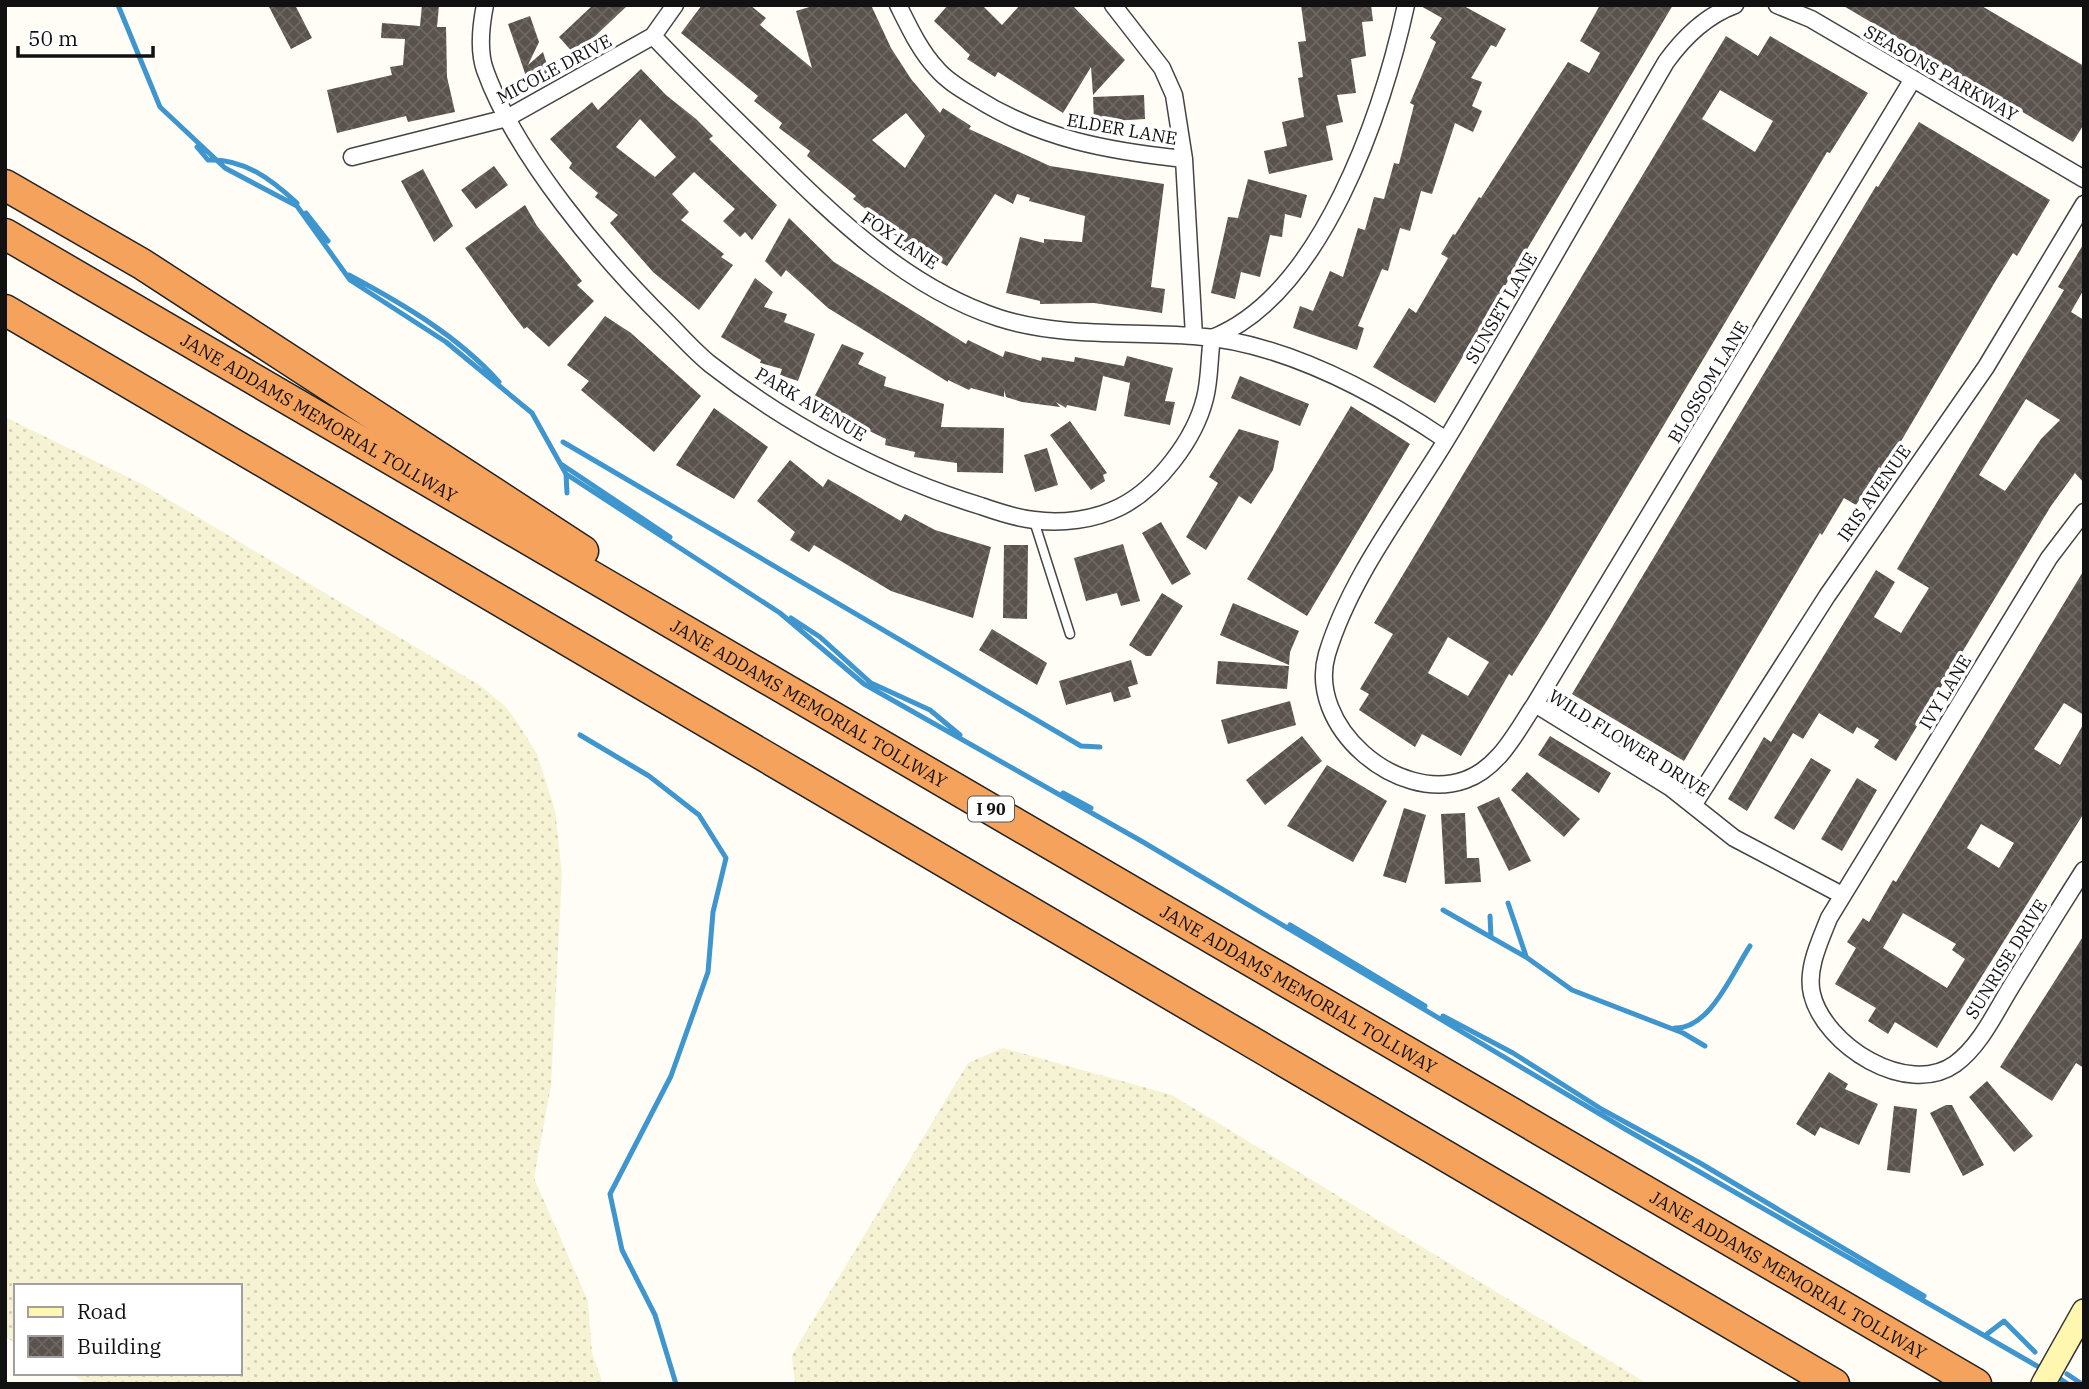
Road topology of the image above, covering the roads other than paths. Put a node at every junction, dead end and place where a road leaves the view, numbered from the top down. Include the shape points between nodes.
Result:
1 (485, 5) edge
2 (675, 5) edge
3 (898, 5) edge
4 (1113, 5) edge
5 (1406, 5) edge
6 (1735, 5) edge
7 (1777, 5) edge
8 (653, 36) junction
9 (1913, 79) junction
10 (507, 118) junction
11 (352, 157) dead end
12 (1184, 159) junction
13 (2084, 178) edge
14 (5, 185) edge
15 (2084, 204) edge
16 (5, 234) edge
17 (5, 310) edge
18 (1194, 336) junction
19 (1212, 338) junction
20 (1446, 440) junction
21 (2084, 512) edge
22 (1034, 521) junction
23 (1070, 634) dead end
24 (1327, 654) joint
25 (1535, 704) junction
26 (816, 708) junction
27 (1694, 804) junction
28 (2084, 870) edge
29 (1842, 895) junction
30 (2084, 1311) edge
31 (2048, 1376) edge
32 (1834, 1384) edge
33 (1976, 1384) edge

1 - 10 street, PARK AVENUE via 484,68
2 - 8 street, MICOLE DRIVE
3 - 12 street, ELDER LANE via 937,70 1010,119 1095,147
4 - 12 street via 1162,68 1174,95
5 - 19 street via 1373,128 1323,226 1279,289 1252,318
6 - 20 street, SUNSET LANE via 1684,38 1666,62
7 - 9 street, SEASONS PARKWAY via 1811,19
8 - 10 street, MICOLE DRIVE
8 - 18 street, FOX LANE via 840,222 944,293 999,318 1044,328
9 - 13 street, SEASONS PARKWAY
9 - 25 street, BLOSSOM LANE
10 - 11 street, MICOLE DRIVE
10 - 22 street, PARK AVENUE via 591,240 709,363 827,440 887,470 951,497
12 - 18 street
14 - 26 highway via 142,264
15 - 27 street, IRIS AVENUE via 1986,368 1827,596
16 - 26 highway, JANE ADDAMS MEMORIAL TOLLWAY / I 90
17 - 32 highway
18 - 19 street
19 - 20 street via 1258,349 1358,386
19 - 22 street, PARK AVENUE via 1206,396 1197,422 1146,489 1102,514
20 - 24 street, SUNSET LANE via 1347,604
21 - 29 street, IVY LANE via 2049,558
22 - 23 lane
24 - 25 street, WILD FLOWER DRIVE via 1324,684 1337,726 1356,748 1380,765 1422,782 1452,783 1484,771
25 - 27 street, WILD FLOWER DRIVE
26 - 33 highway, JANE ADDAMS MEMORIAL TOLLWAY / I 90
27 - 29 street, WILD FLOWER DRIVE via 1734,838
28 - 29 street, SUNRISE DRIVE via 1982,1034 1955,1063 1926,1076 1898,1073 1854,1049 1826,1025 1817,1009 1811,974 1821,938
30 - 31 street

